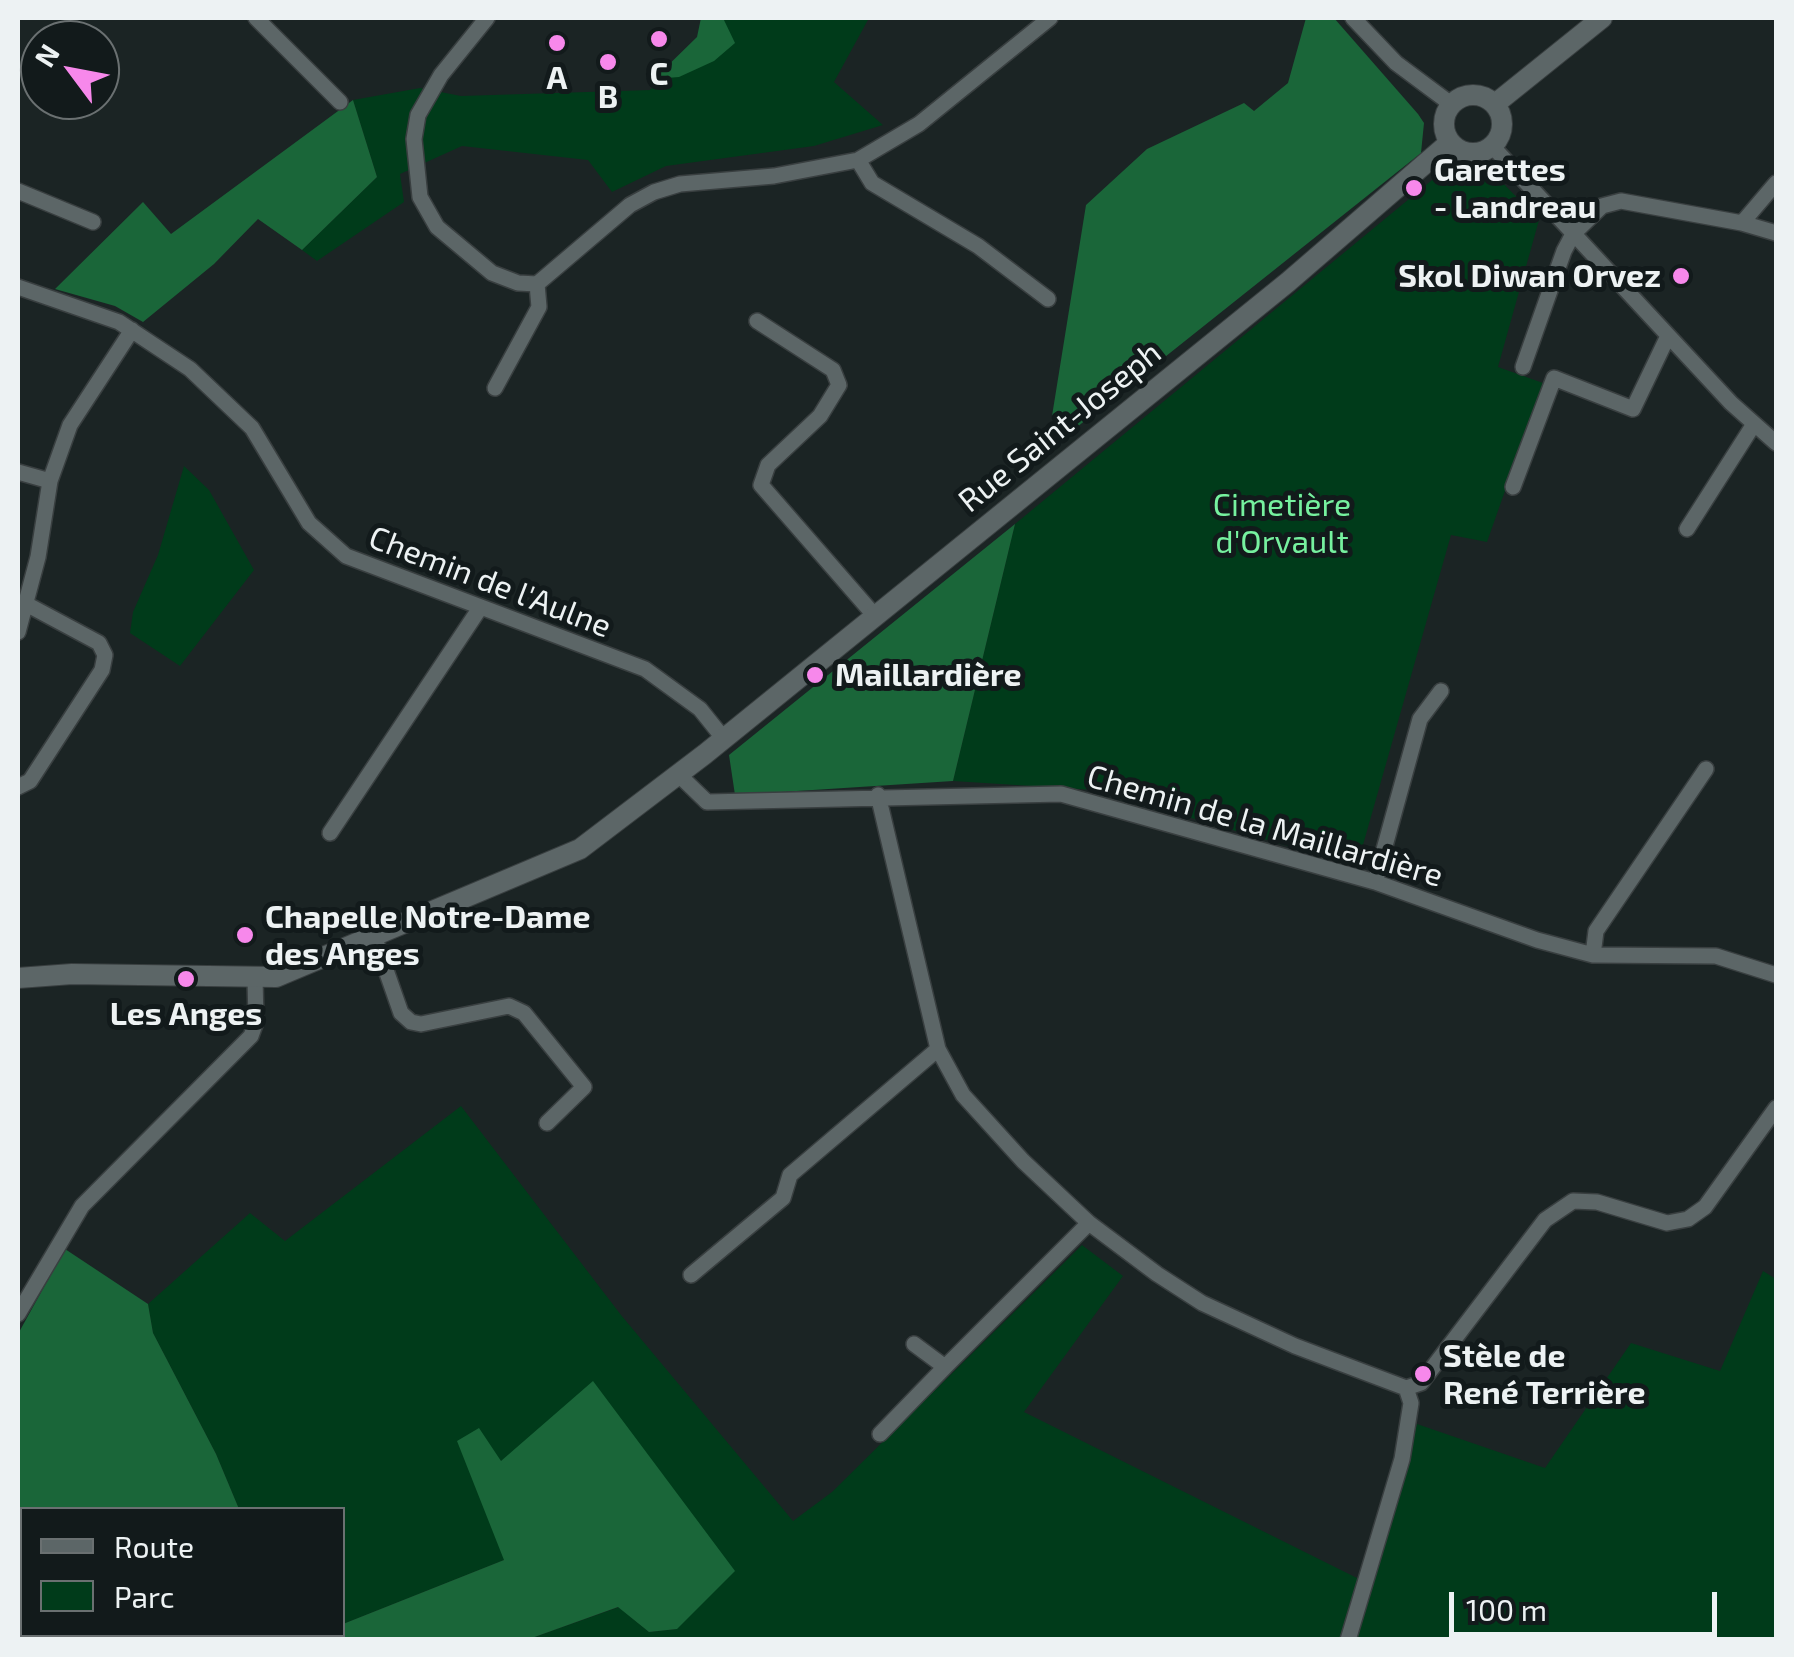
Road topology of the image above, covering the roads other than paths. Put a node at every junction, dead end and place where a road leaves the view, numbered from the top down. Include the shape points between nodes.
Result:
1 (256, 18) edge
2 (486, 18) edge
3 (1050, 18) edge
4 (1352, 18) edge
5 (1602, 18) edge
6 (340, 102) dead end
7 (1451, 104) junction
8 (1495, 104) junction
9 (1449, 143) junction
10 (1493, 147) junction
11 (858, 160) junction
12 (1776, 183) edge
13 (18, 191) edge
14 (94, 222) dead end
15 (1742, 222) junction
16 (1574, 234) junction
17 (1776, 234) edge
18 (538, 284) junction
19 (18, 288) edge
20 (1048, 299) dead end
21 (757, 321) dead end
22 (132, 330) junction
23 (1668, 336) junction
24 (1523, 367) dead end
25 (495, 388) dead end
26 (1754, 424) junction
27 (1776, 444) edge
28 (18, 472) edge
29 (50, 480) junction
30 (1513, 488) dead end
31 (1687, 529) dead end
32 (28, 604) junction
33 (480, 608) junction
34 (876, 616) junction
35 (18, 632) edge
36 (1441, 691) dead end
37 (724, 739) junction
38 (1706, 769) dead end
39 (679, 775) junction
40 (18, 787) edge
41 (878, 795) junction
42 (330, 833) dead end
43 (1375, 882) junction
44 (373, 934) junction
45 (1594, 955) junction
46 (1776, 975) edge
47 (18, 978) edge
48 (255, 978) junction
49 (938, 1049) junction
50 (1776, 1108) edge
51 (547, 1122) dead end
52 (1089, 1223) junction
53 (692, 1275) dead end
54 (18, 1314) edge
55 (914, 1344) dead end
56 (946, 1367) junction
57 (1406, 1388) junction
58 (880, 1434) dead end
59 (1348, 1640) edge

1 - 6 street
2 - 18 street via 418,115 420,197 437,227 492,273
3 - 11 street via 932,114
4 - 7 street via 1396,63
5 - 8 main road
7 - 8 main road via 1474,94
7 - 9 main road via 1443,122
8 - 10 main road via 1503,126
9 - 10 main road via 1470,154
9 - 34 main road, Rue Saint-Joseph
10 - 16 street
11 - 18 street via 654,192
11 - 20 street via 872,183 978,246
12 - 15 street
13 - 14 street
15 - 16 street via 1621,201 1602,206
15 - 17 street
16 - 23 street
16 - 24 street
18 - 25 street via 539,308
19 - 22 street, Chemin de l'Aulne
21 - 34 street via 832,370 839,385 820,416 768,465 760,486
22 - 29 street via 70,425
22 - 33 street, Chemin de l'Aulne via 190,370 252,428 326,542 373,568
23 - 26 street
23 - 30 street via 1633,409 1554,378
26 - 27 street
26 - 31 street
28 - 29 street
29 - 32 street
32 - 35 street
32 - 40 street via 100,643 105,655 102,670 30,781
33 - 37 street, Chemin de l'Aulne via 644,670 700,710
33 - 42 street
34 - 37 main road, Rue Saint-Joseph
36 - 43 street via 1420,719
37 - 39 main road, Rue Saint-Joseph
38 - 45 street via 1596,931
39 - 41 street, Chemin de la Maillardière via 707,802
39 - 44 main road, Rue Saint-Joseph via 580,849
41 - 43 street, Chemin de la Maillardière via 1061,794
41 - 49 street
43 - 45 street, Chemin de la Maillardière
44 - 48 main road, Rue Saint-Joseph via 297,970
44 - 51 street via 401,1013 411,1022 509,1006 524,1013 584,1087
45 - 46 street, Chemin de la Maillardière via 1716,956
47 - 48 main road, Rue Saint-Joseph
48 - 54 street via 251,1036 82,1206
49 - 52 street via 963,1095
49 - 53 street via 790,1175 783,1198
50 - 57 street via 1705,1207 1688,1219 1668,1223 1574,1201 1545,1220 1422,1382
52 - 56 street
52 - 57 street via 1202,1303
55 - 56 street
56 - 58 street
57 - 59 street via 1411,1403 1402,1458

